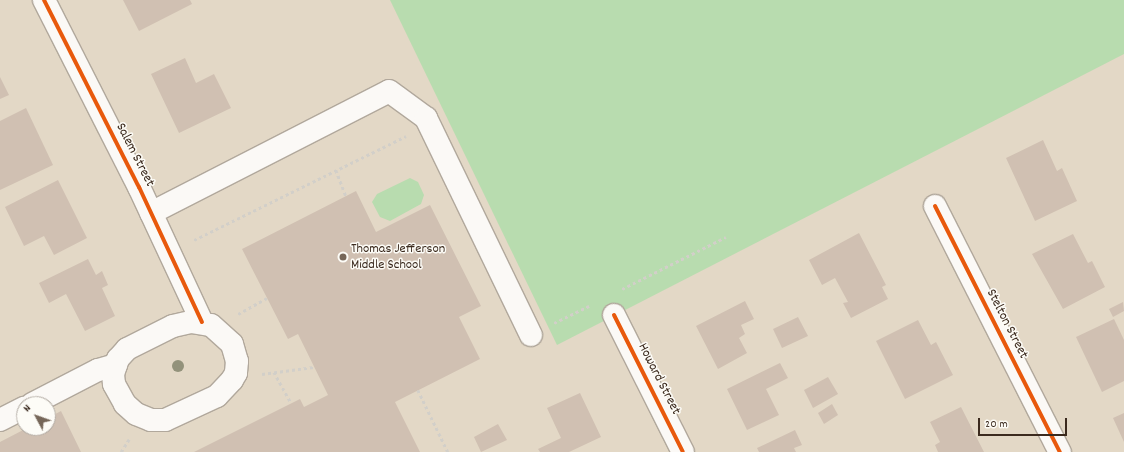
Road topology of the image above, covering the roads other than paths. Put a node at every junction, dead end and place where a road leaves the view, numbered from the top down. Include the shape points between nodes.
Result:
1 (44, 0) edge
2 (934, 206) dead end
3 (151, 213) junction
4 (614, 315) dead end
5 (202, 322) junction
6 (531, 335) road end
7 (116, 365) junction
8 (48, 396) edge
9 (16, 412) edge
10 (0, 420) edge
11 (683, 452) edge
12 (1060, 452) edge

1 - 3 street, Salem Street
2 - 12 street, Stelton Street
3 - 5 street, Salem Street
3 - 6 street via 389,91 426,118 430,124
4 - 11 street, Howard Street
5 - 7 street via 185,322 162,331 127,349
5 - 7 street via 216,328 228,339 237,361 236,373 230,384 223,392 204,402 165,420 151,420 140,416 124,404 115,388 113,374
7 - 8 street via 98,370
9 - 10 street

